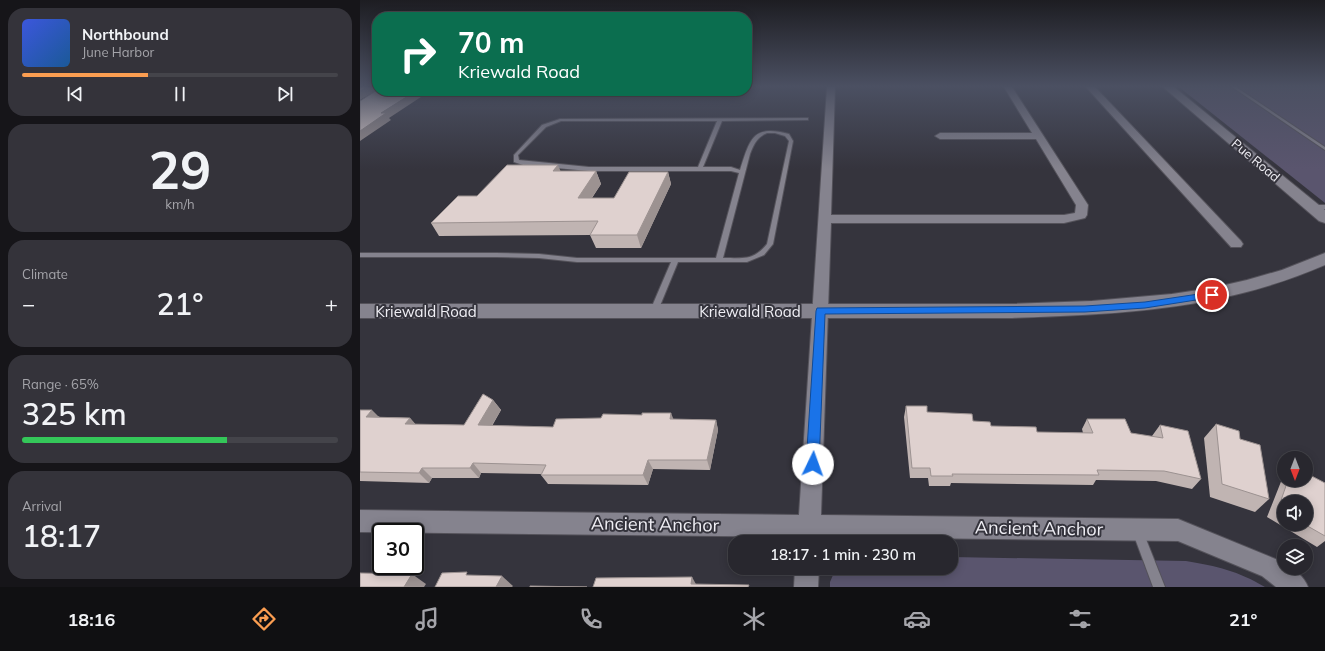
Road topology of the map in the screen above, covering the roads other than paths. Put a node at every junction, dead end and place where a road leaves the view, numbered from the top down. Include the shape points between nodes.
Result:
1 (830, 114) edge
2 (1025, 114) edge
3 (1115, 114) edge
4 (1202, 114) edge
5 (1274, 114) edge
6 (806, 118) dead end
7 (720, 119) junction
8 (940, 136) dead end
9 (1038, 136) junction
10 (1325, 149) edge
11 (700, 169) junction
12 (742, 172) junction
13 (1319, 207) edge
14 (1325, 218) edge
15 (825, 219) junction
16 (1236, 244) dead end
17 (360, 255) edge
18 (1325, 258) edge
19 (674, 260) junction
20 (719, 260) junction
21 (1304, 268) junction
22 (1325, 268) edge
23 (360, 311) edge
24 (654, 311) junction
25 (821, 311) junction
26 (360, 521) edge
27 (1136, 529) junction
28 (809, 534) edge
29 (807, 575) edge
30 (806, 587) edge
31 (1159, 587) edge
32 (1296, 587) edge

1 - 15 street
2 - 9 street
3 - 16 street
4 - 13 street, Pue Road
5 - 10 lane
6 - 7 lane
7 - 11 lane
7 - 11 lane via 560,120 544,126 516,155 516,161 523,163 566,168
8 - 9 street
9 - 15 street via 1082,205 1081,215 1064,219
11 - 12 lane via 731,169
12 - 20 lane
12 - 20 lane via 752,140 769,132 787,135 790,140 770,244 762,254 746,260
13 - 14 street, Pue Road
15 - 25 street
17 - 19 lane via 518,255 577,260
18 - 21 street, Kriewald Road
19 - 20 lane
19 - 24 lane
21 - 22 street
21 - 25 street, Kriewald Road via 1268,281 1212,295 1145,305 1012,310
23 - 24 street, Kriewald Road
24 - 25 street, Kriewald Road
25 - 28 street
26 - 28 street, Ancient Anchor
27 - 28 street, Ancient Anchor
27 - 31 lane
27 - 32 street, Ancient Anchor via 1178,530 1270,568
29 - 30 street

